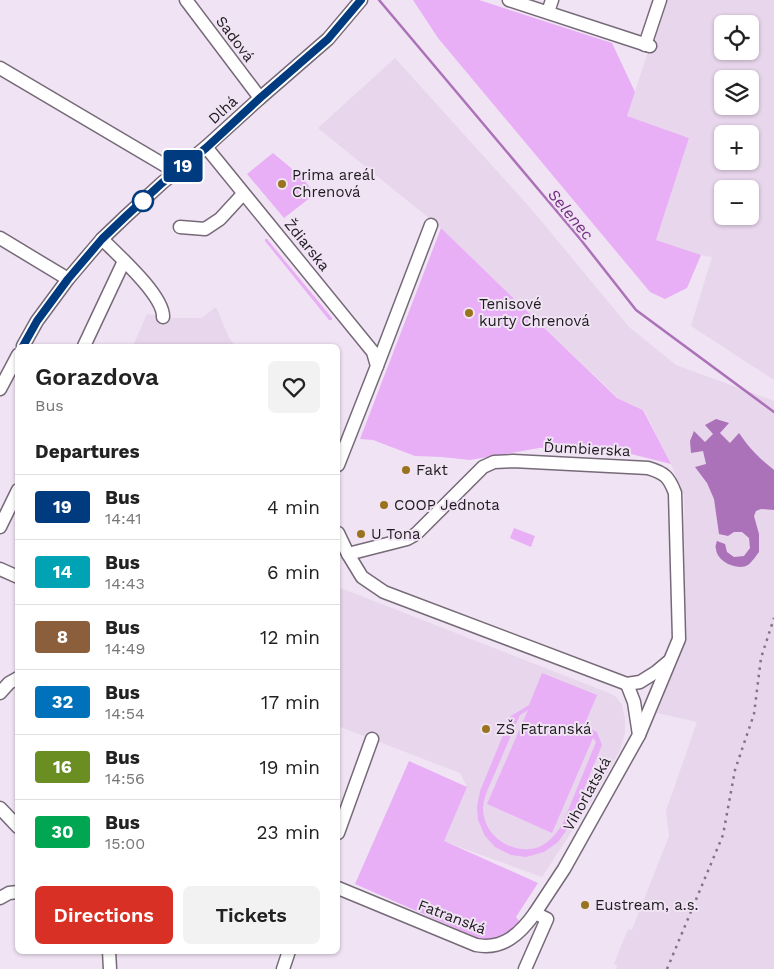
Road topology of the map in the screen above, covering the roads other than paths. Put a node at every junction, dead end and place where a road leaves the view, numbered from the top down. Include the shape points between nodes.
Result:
1 (186, 0) edge
2 (361, 0) edge
3 (509, 0) edge
4 (660, 0) edge
5 (550, 6) edge
6 (0, 68) edge
7 (260, 98) junction
8 (206, 148) junction
9 (176, 172) junction
10 (244, 194) junction
11 (431, 225) dead end
12 (180, 226) dead end
13 (0, 238) edge
14 (102, 239) junction
15 (124, 261) junction
16 (68, 279) junction
17 (163, 317) dead end
18 (24, 344) edge
19 (85, 344) edge
20 (15, 361) edge
21 (377, 366) junction
22 (0, 389) edge
23 (340, 460) edge
24 (15, 496) edge
25 (0, 527) edge
26 (340, 536) edge
27 (348, 554) junction
28 (0, 569) edge
29 (15, 576) edge
30 (670, 660) junction
31 (15, 680) edge
32 (627, 684) junction
33 (0, 693) edge
34 (639, 736) junction
35 (370, 743) dead end
36 (0, 808) edge
37 (15, 824) edge
38 (340, 827) edge
39 (340, 889) edge
40 (15, 892) edge
41 (0, 898) edge
42 (535, 913) junction
43 (109, 954) edge
44 (288, 954) edge
45 (110, 969) edge
46 (283, 969) edge
47 (525, 969) edge

1 - 7 street, Sadová
2 - 7 street, Dlhá via 328,39
3 - 5 street
4 - 5 street via 648,45
6 - 9 street
7 - 8 street, Dlhá
8 - 9 street, Dlhá
8 - 10 street, Ždiarska
9 - 14 street, Dlhá
10 - 12 street via 220,219 205,229
10 - 21 street, Ždiarska via 373,352
11 - 21 street
13 - 16 street
14 - 15 street
14 - 16 street, Dlhá
15 - 17 street via 150,289
15 - 19 street
16 - 18 street, Dlhá
20 - 22 street
21 - 23 street
24 - 25 street
26 - 27 street
27 - 30 street, Ďumbierska via 416,534 482,468 494,462 659,471 670,480 675,493 679,639
27 - 32 street via 362,577 384,592
28 - 29 street
30 - 32 street via 640,682
30 - 34 street, Ďumbierska
31 - 33 street
32 - 34 street via 634,702
34 - 42 street, Vihorlatská via 564,869
35 - 38 street
36 - 37 street
39 - 42 street, Fatranská via 476,946 500,944 525,926
40 - 41 street
42 - 47 street via 547,920
43 - 45 street
44 - 46 street

